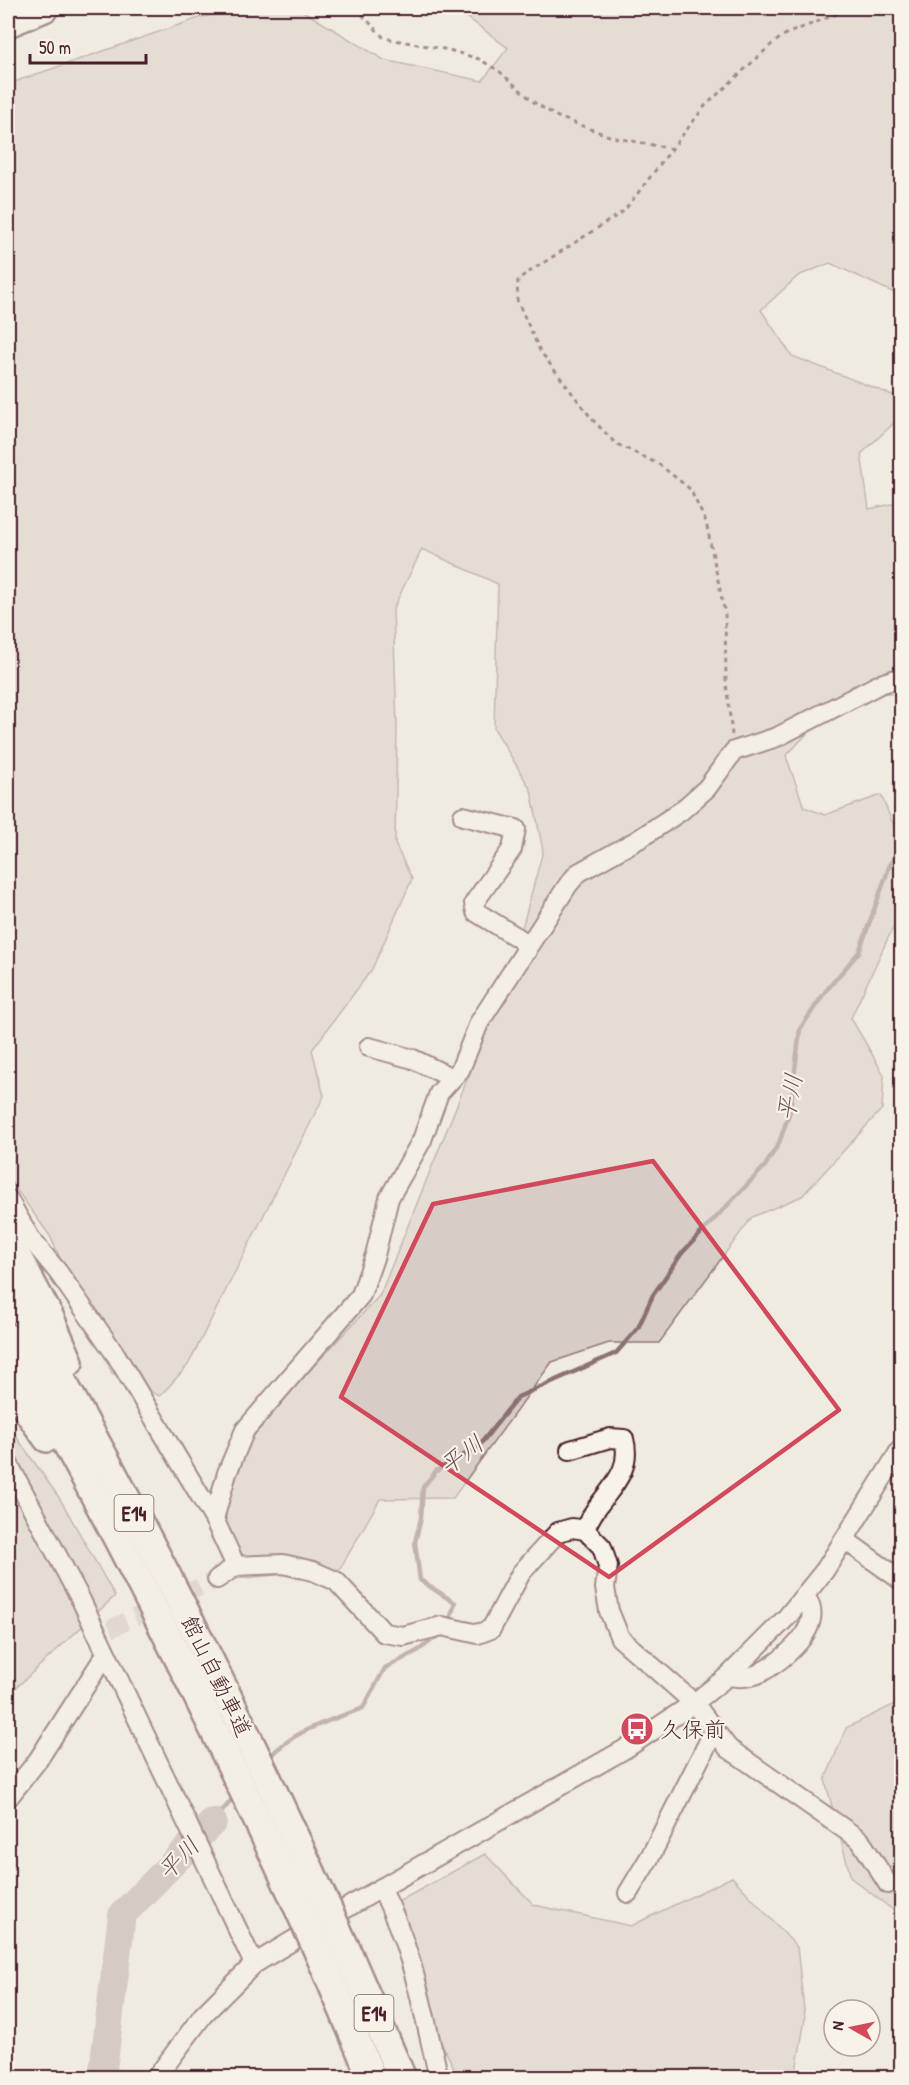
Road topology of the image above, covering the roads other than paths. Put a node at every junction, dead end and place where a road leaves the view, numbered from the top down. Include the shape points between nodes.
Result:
1 (44, 8) edge
2 (8, 23) edge
3 (902, 676) edge
4 (463, 816) dead end
5 (527, 951) junction
6 (369, 1047) dead end
7 (452, 1078) junction
8 (8, 1199) edge
9 (8, 1240) edge
10 (8, 1286) edge
11 (8, 1338) edge
12 (8, 1383) edge
13 (902, 1447) edge
14 (570, 1450) dead end
15 (8, 1463) edge
16 (135, 1513) junction
17 (214, 1519) junction
18 (111, 1527) junction
19 (585, 1530) junction
20 (845, 1540) junction
21 (236, 1566) junction
22 (217, 1579) tunnel mouth
23 (902, 1581) edge
24 (805, 1596) junction
25 (106, 1654) junction
26 (728, 1676) junction
27 (694, 1703) junction
28 (714, 1731) junction
29 (8, 1798) edge
30 (300, 1878) junction
31 (888, 1884) dead end
32 (381, 1888) junction
33 (628, 1893) dead end
34 (334, 1954) junction
35 (254, 1964) junction
36 (156, 2078) edge
37 (372, 2078) edge
38 (402, 2078) edge
39 (439, 2078) edge

1 - 2 highway
3 - 5 street via 777,737 734,751 707,788 681,811 578,873
4 - 5 street via 516,829 512,849 474,903 476,912 520,939
5 - 7 street via 479,1023 460,1070
6 - 7 street via 413,1059
7 - 17 street via 439,1093 422,1140 389,1198 361,1295 245,1430
8 - 17 street via 30,1238 116,1355
9 - 16 highway via 49,1316
10 - 16 highway, 館山自動車道 / E14
11 - 18 highway, 館山自動車道 / E14
12 - 18 highway
13 - 20 street
14 - 19 street via 610,1438 624,1439 628,1454 623,1472 590,1516
15 - 25 street via 104,1633
16 - 30 highway, 館山自動車道 / E14 via 279,1802
17 - 21 street
18 - 30 highway, 館山自動車道 / E14 via 257,1818
19 - 21 street via 558,1532 521,1573 491,1629 478,1634 447,1627 403,1636 384,1633 336,1581 283,1564
19 - 27 street via 602,1547 608,1566 605,1588 609,1611 620,1638
20 - 23 street
20 - 24 street
21 - 22 street
24 - 26 street
24 - 26 street via 812,1609 811,1618 794,1646 759,1673
25 - 29 street via 38,1760
25 - 35 street
26 - 27 street
27 - 28 street
27 - 32 street via 594,1767
28 - 31 street via 728,1748 860,1840
28 - 33 street
30 - 34 highway, 館山自動車道 / E14, bridge
32 - 35 street
32 - 39 street via 412,1963
34 - 37 highway, 館山自動車道 / E14
34 - 38 highway, 館山自動車道 / E14
35 - 36 street via 203,2015

